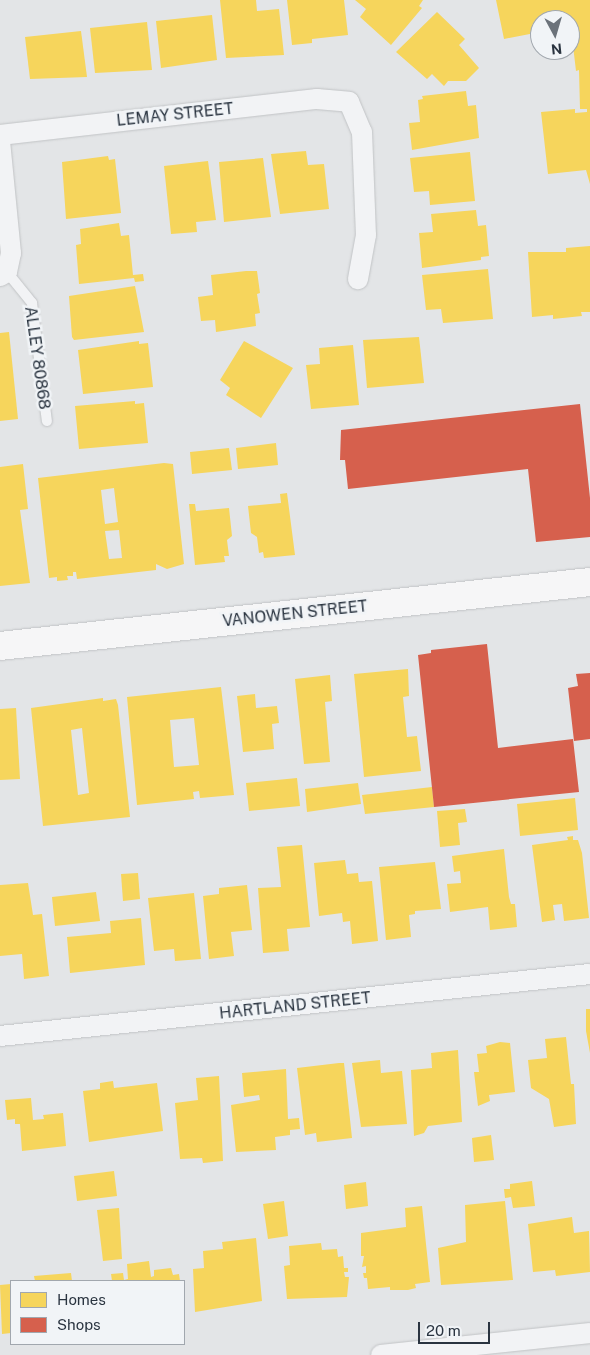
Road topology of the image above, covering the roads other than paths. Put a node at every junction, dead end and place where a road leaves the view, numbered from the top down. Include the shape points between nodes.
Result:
1 (0, 135) edge
2 (0, 141) edge
3 (4, 274) edge
4 (358, 279) dead end
5 (47, 421) dead end
6 (590, 582) edge
7 (0, 646) edge
8 (590, 974) edge
9 (0, 1036) edge
10 (590, 1333) edge
11 (381, 1355) edge

1 - 4 street, LEMAY STREET via 317,99 349,102 362,132 366,235
2 - 3 street via 11,253
3 - 5 lane, ALLEY 80868 via 32,303
6 - 7 main road, VANOWEN STREET
8 - 9 street, HARTLAND STREET
10 - 11 street

